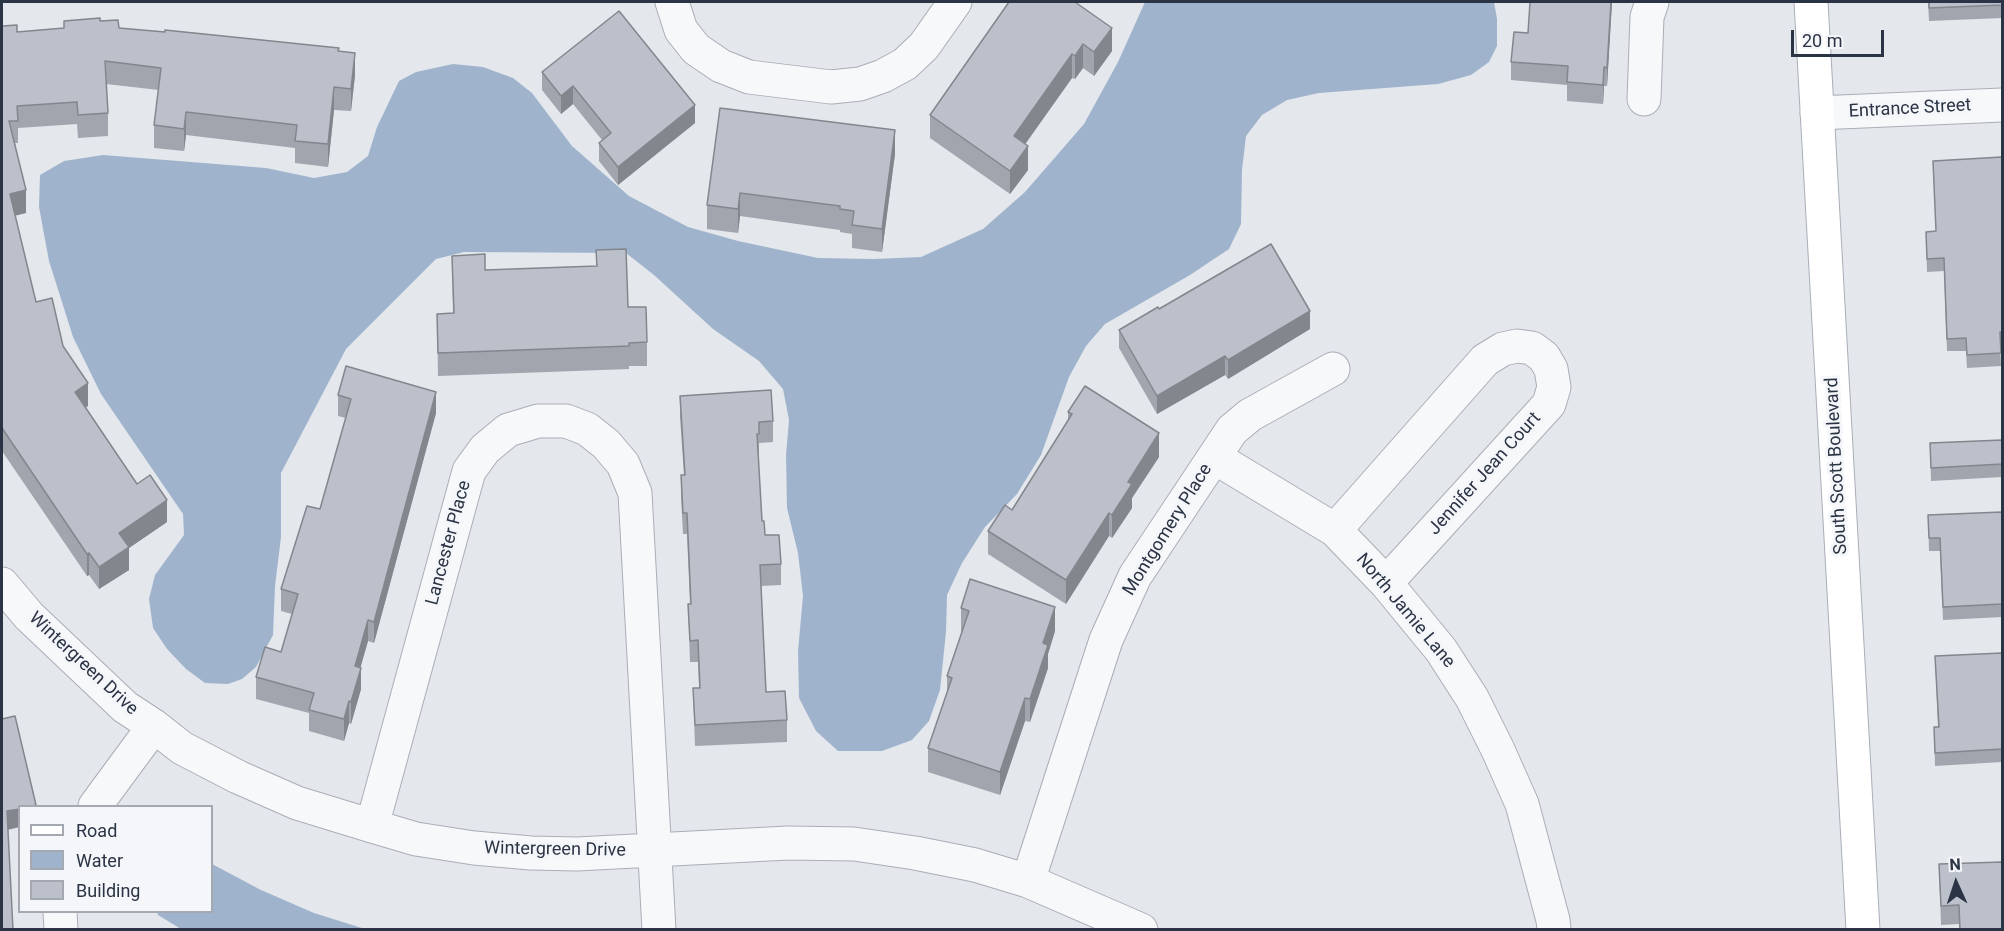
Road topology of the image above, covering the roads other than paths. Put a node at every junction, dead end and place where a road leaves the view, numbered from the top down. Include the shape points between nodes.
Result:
1 (672, 2) edge
2 (955, 2) edge
3 (1652, 2) edge
4 (1811, 2) edge
5 (1644, 99) dead end
6 (2002, 105) edge
7 (1817, 113) junction
8 (1333, 369) dead end
9 (1214, 457) junction
10 (1335, 530) junction
11 (1386, 583) junction
12 (2, 584) edge
13 (154, 726) junction
14 (96, 805) edge
15 (372, 826) junction
16 (653, 851) junction
17 (1028, 881) junction
18 (60, 913) edge
19 (61, 930) edge
20 (659, 930) edge
21 (1141, 930) edge
22 (1554, 930) edge
23 (1863, 930) edge

1 - 2 street via 681,30 696,49 721,66 749,77 831,87 860,84 905,64 924,46
3 - 5 street via 1647,17
4 - 7 main road, South Scott Boulevard
6 - 7 street, Entrance Street
7 - 23 main road, South Scott Boulevard
8 - 9 street, Montgomery Place via 1250,415 1232,430
9 - 10 street, North Jamie Lane
9 - 17 street, Montgomery Place via 1135,576 1119,610
10 - 11 street, North Jamie Lane
10 - 11 street, Jennifer Jean Court via 1485,360 1517,346 1532,348 1544,357 1554,387 1549,404
11 - 22 street, North Jamie Lane via 1441,650 1472,698 1498,750 1522,804
12 - 13 street, Wintergreen Drive via 76,662 125,707
13 - 14 street
13 - 15 street, Wintergreen Drive via 182,748 238,777 297,803
15 - 16 street, Wintergreen Drive via 416,839 485,849 577,854
15 - 16 street, Lancester Place via 469,471 485,449 508,430 538,421 566,421 587,429 606,444 623,464 635,493
16 - 17 street, Wintergreen Drive via 788,843 854,844 975,865
16 - 20 street, Lancester Place
17 - 21 street, Wintergreen Drive
18 - 19 street

